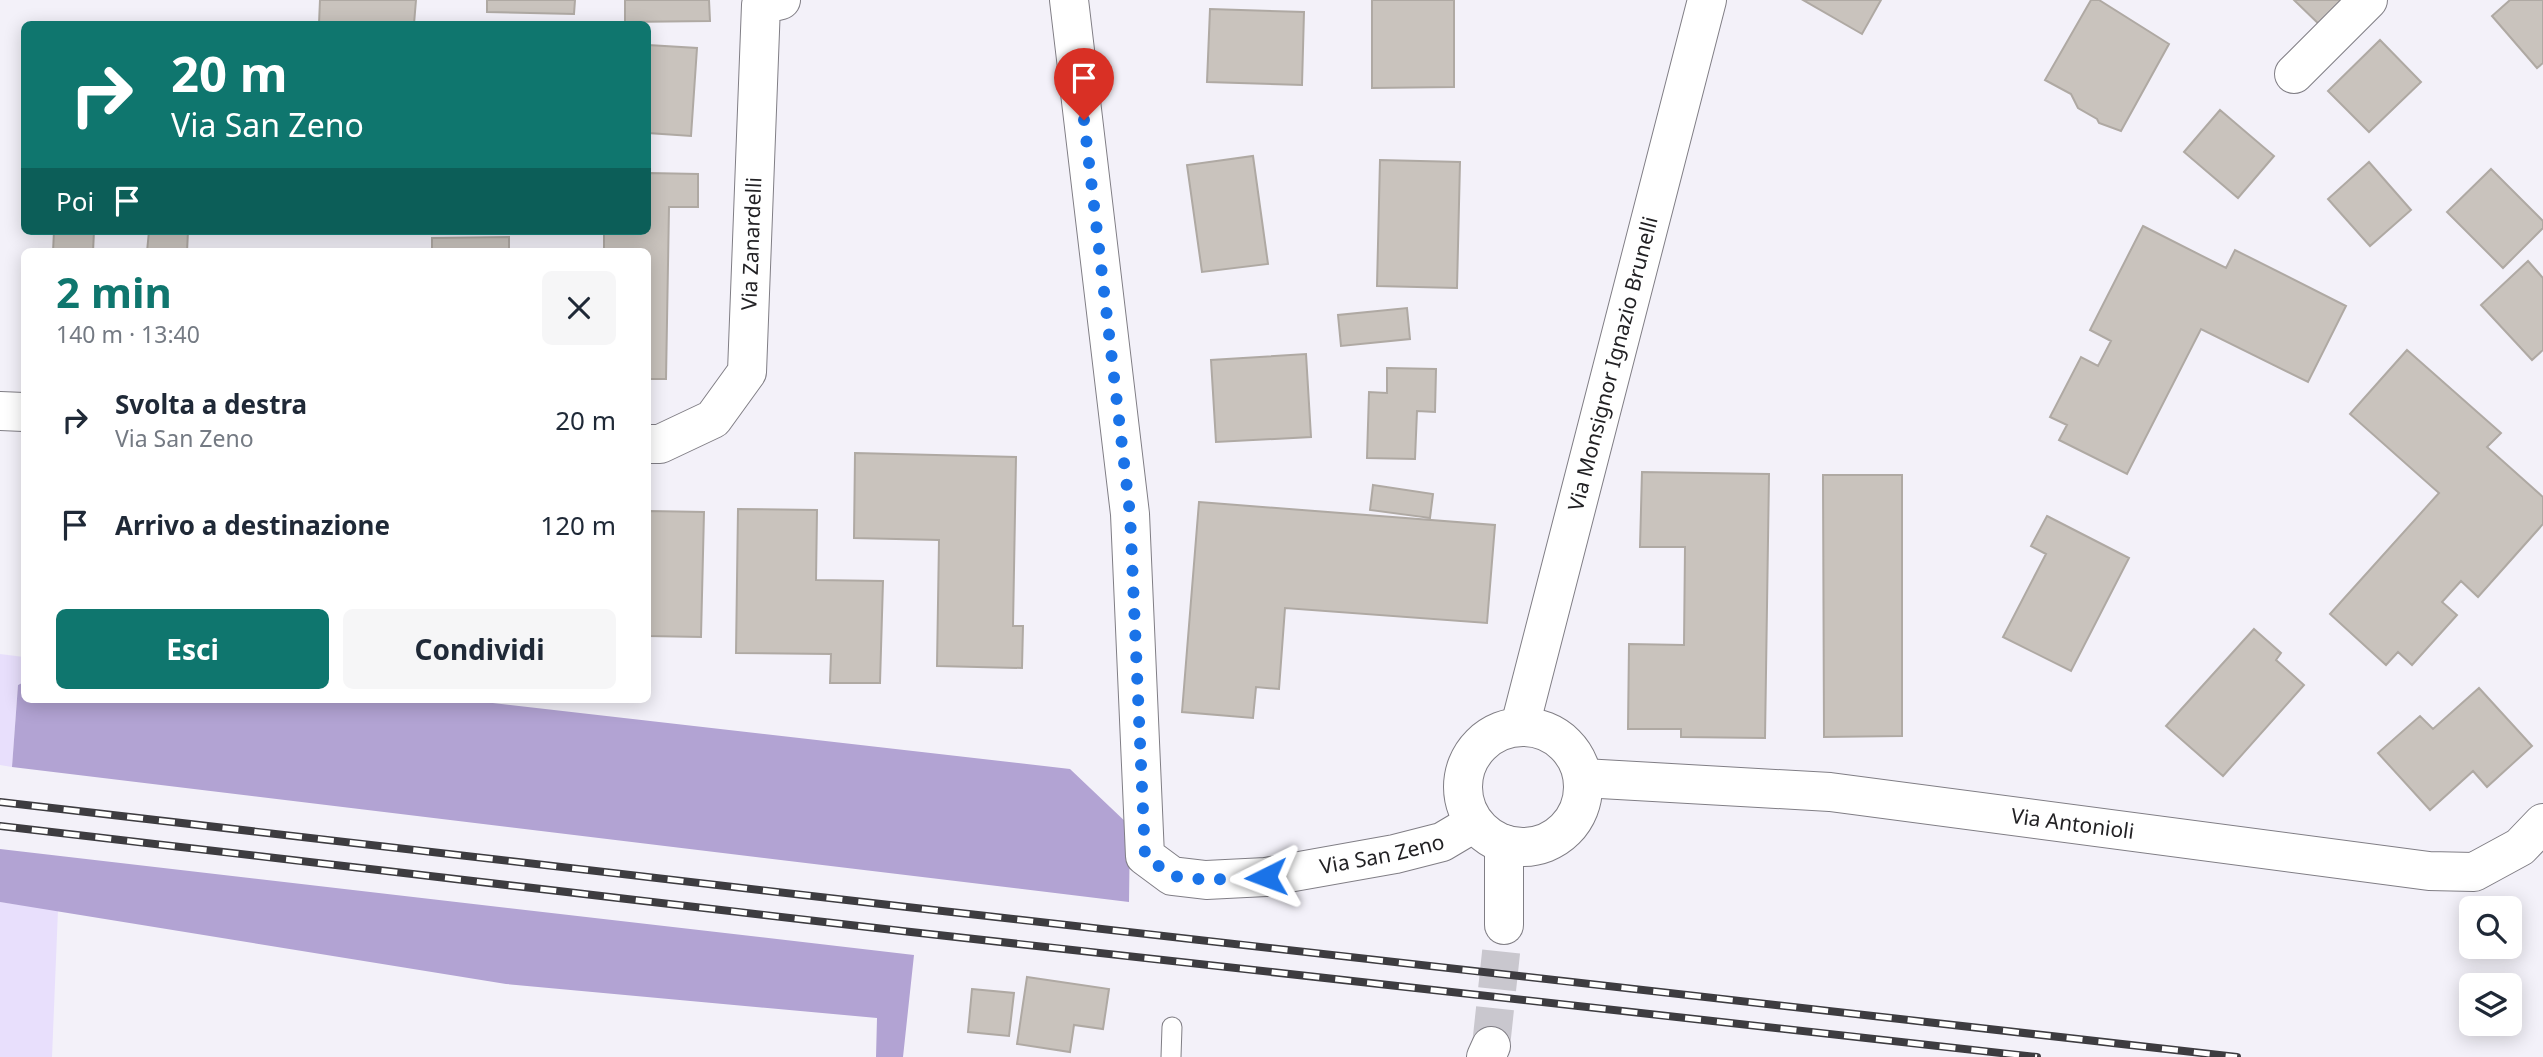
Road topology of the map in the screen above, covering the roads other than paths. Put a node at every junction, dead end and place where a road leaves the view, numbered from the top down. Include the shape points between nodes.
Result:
1 (781, 0) edge
2 (1069, 0) edge
3 (1707, 0) edge
4 (2368, 0) edge
5 (2294, 74) dead end
6 (0, 411) edge
7 (21, 412) edge
8 (651, 444) edge
9 (1520, 726) junction
10 (1583, 778) junction
11 (2543, 823) edge
12 (1489, 833) junction
13 (1504, 925) tunnel mouth
14 (1172, 1027) dead end
15 (1171, 1057) edge

1 - 8 street, Via Zanardelli via 761,5 747,372 713,419
2 - 12 street, Via San Zeno via 1130,514 1145,856 1172,876 1206,880 1266,877
3 - 9 street, Via Monsignor Ignazio Brunelli
4 - 5 street
6 - 7 street
9 - 10 street via 1554,735 1568,747
9 - 12 street via 1485,740 1465,770 1466,807
10 - 11 street, Via Antonioli via 1830,792 2429,871 2474,872 2520,847
10 - 12 street via 1575,818 1544,843 1523,847
12 - 13 street
14 - 15 lane

